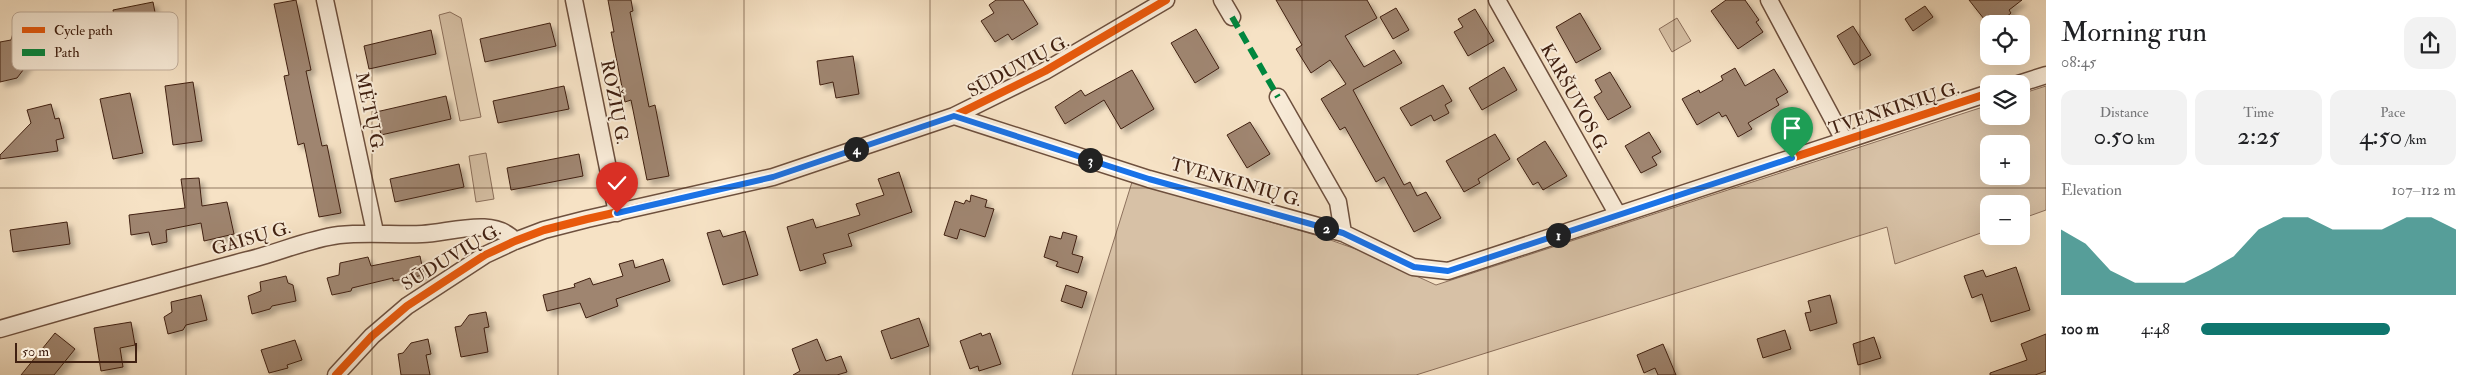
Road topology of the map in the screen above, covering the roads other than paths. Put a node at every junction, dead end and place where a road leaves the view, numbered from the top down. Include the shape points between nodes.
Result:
1 (325, 0) edge
2 (574, 0) edge
3 (1166, 0) edge
4 (1222, 0) edge
5 (1497, 0) edge
6 (1769, 0) edge
7 (1232, 17) dead end
8 (2046, 75) edge
9 (2030, 80) edge
10 (1980, 96) edge
11 (1278, 97) dead end
12 (954, 116) junction
13 (1844, 140) junction
14 (617, 213) junction
15 (1618, 215) junction
16 (375, 232) junction
17 (1343, 233) junction
18 (515, 241) junction
19 (0, 329) edge
20 (336, 375) edge

1 - 16 street, MĖTŲ G.
2 - 14 street, ROŽIŲ G.
3 - 12 street, SŪDUVIŲ G. via 1045,71
4 - 7 street
5 - 15 street, KARŠUVOS G.
6 - 13 street
8 - 9 street
10 - 13 street, TVENKINIŲ G.
11 - 17 street via 1338,202
12 - 14 street, SŪDUVIŲ G. via 773,177
12 - 17 street, TVENKINIŲ G. via 1149,179
13 - 15 street, TVENKINIŲ G.
14 - 18 street, SŪDUVIŲ G. via 544,230
15 - 17 street, TVENKINIŲ G. via 1448,271 1414,267
16 - 18 street, GAISŲ G. via 422,234 491,227 504,231
16 - 19 street, GAISŲ G. via 320,238 266,256 139,288
18 - 20 street, SŪDUVIŲ G. via 478,260 407,306 372,336

